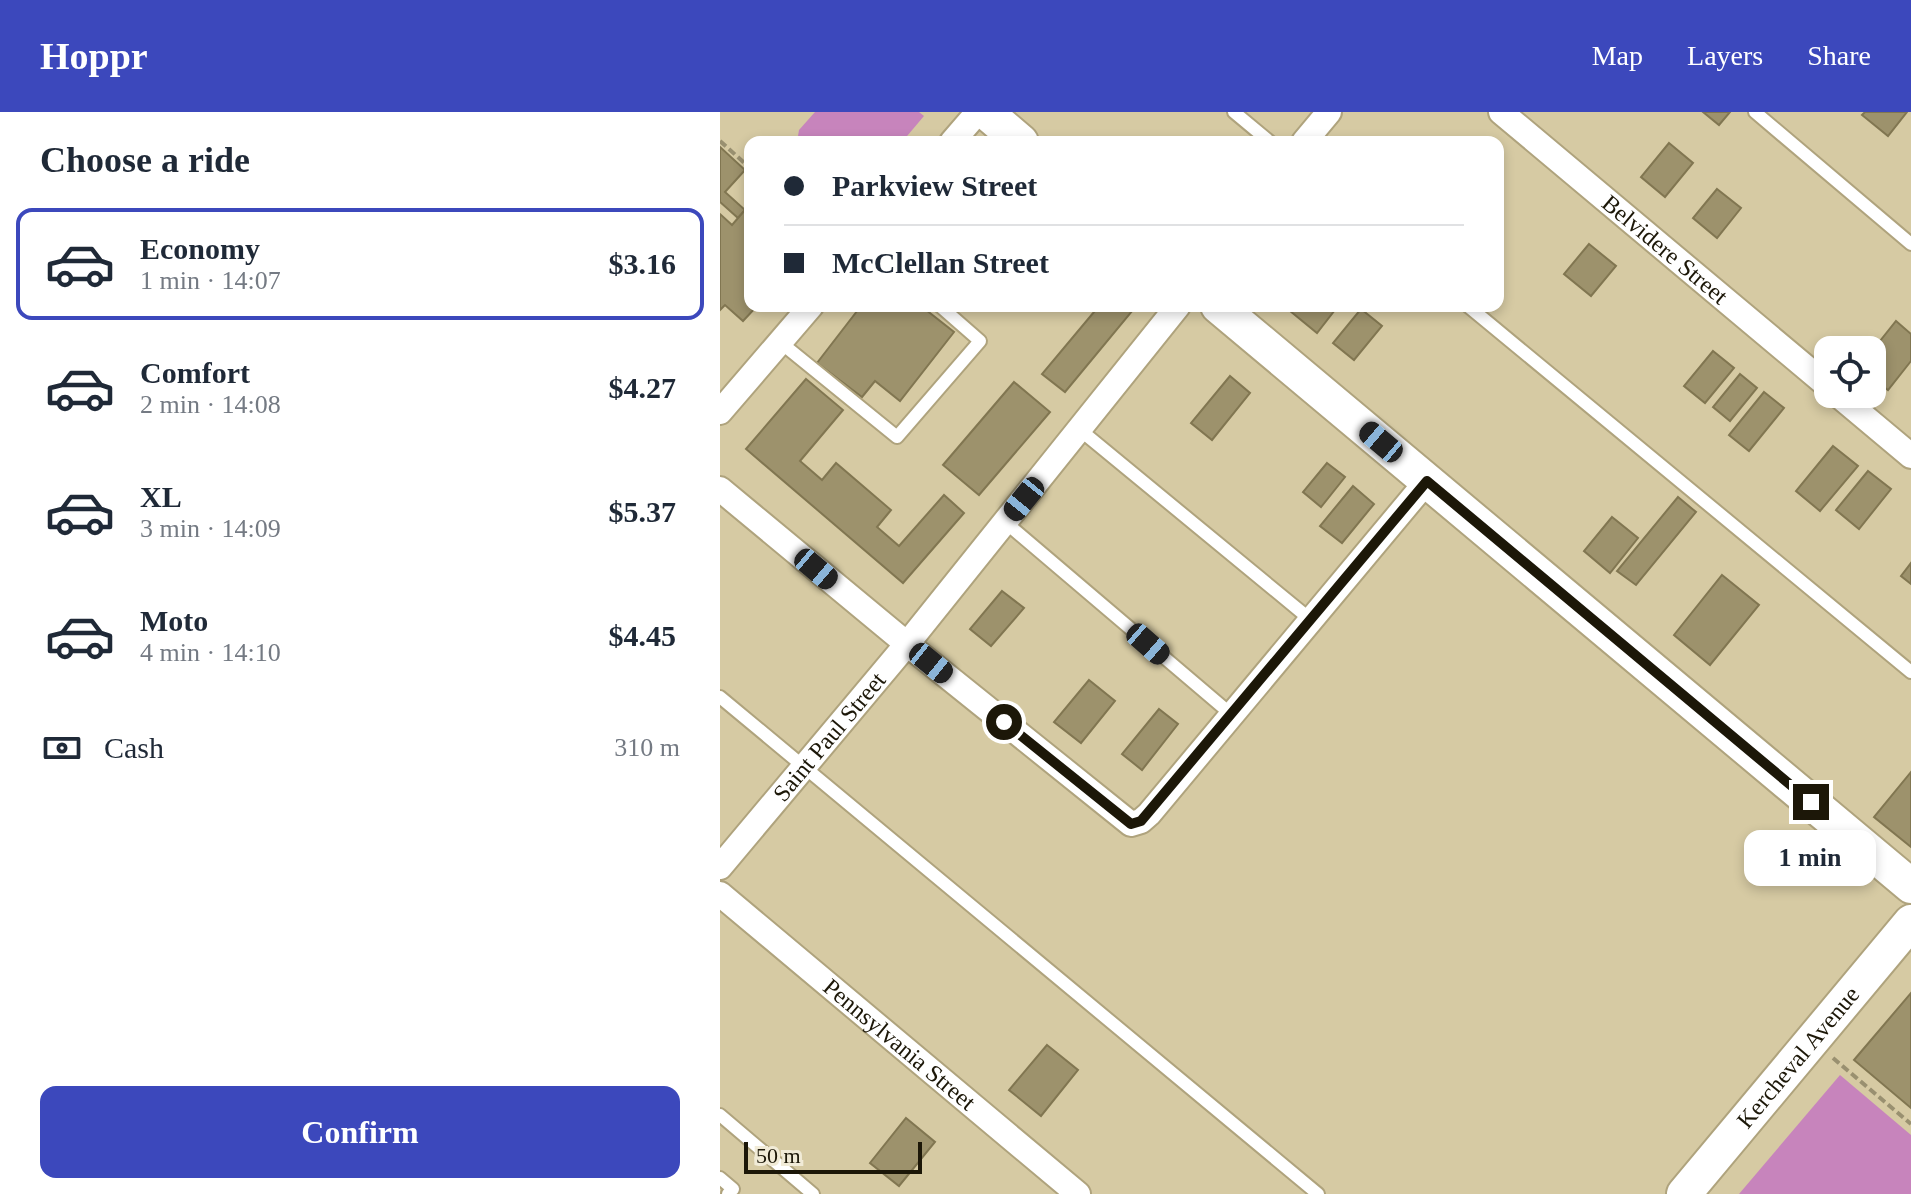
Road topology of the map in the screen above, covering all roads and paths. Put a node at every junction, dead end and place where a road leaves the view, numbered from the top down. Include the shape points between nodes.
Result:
1 (978, 112) edge
2 (986, 112) edge
3 (1234, 112) edge
4 (1329, 112) edge
5 (1502, 112) edge
6 (1755, 112) edge
7 (957, 136) edge
8 (1014, 136) edge
9 (1263, 136) edge
10 (1309, 136) edge
11 (720, 141) edge
12 (744, 163) edge
13 (1911, 244) edge
14 (806, 312) edge
15 (947, 312) edge
16 (1173, 312) edge
17 (1225, 312) edge
18 (1475, 312) edge
19 (780, 342) junction
20 (1814, 374) edge
21 (1854, 408) edge
22 (720, 412) edge
23 (1079, 429) junction
24 (1911, 456) edge
25 (1427, 481) junction
26 (720, 489) edge
27 (1005, 522) junction
28 (1311, 620) junction
29 (907, 644) junction
30 (1911, 672) edge
31 (720, 697) edge
32 (1232, 715) junction
33 (803, 768) junction
34 (720, 867) edge
35 (1911, 886) edge
36 (720, 894) edge
37 (1911, 922) edge
38 (1812, 1041) junction
39 (720, 1115) edge
40 (1911, 1124) edge
41 (720, 1178) edge
42 (728, 1194) edge
43 (813, 1194) edge
44 (1078, 1194) edge
45 (1318, 1194) edge
46 (1684, 1194) edge

1 - 7 street
2 - 8 street
3 - 9 lane
4 - 10 street
5 - 20 street, Belvidere Street
6 - 13 lane
11 - 12 path
14 - 19 street
15 - 19 lane via 980,341 897,437
16 - 23 street, Saint Paul Street
17 - 25 street
18 - 30 lane
19 - 22 street
21 - 24 street
23 - 27 street, Saint Paul Street
23 - 28 lane
25 - 28 street
25 - 35 street
26 - 29 street
27 - 29 street, Saint Paul Street
27 - 32 lane
28 - 32 street
29 - 32 street via 1131,824 1149,814
29 - 33 street, Saint Paul Street
31 - 33 lane
33 - 34 street, Saint Paul Street
33 - 45 lane
36 - 44 street, Pennsylvania Street
37 - 38 street, Kercheval Avenue
38 - 40 path
38 - 46 street, Kercheval Avenue
39 - 43 lane
41 - 42 lane via 733,1189

